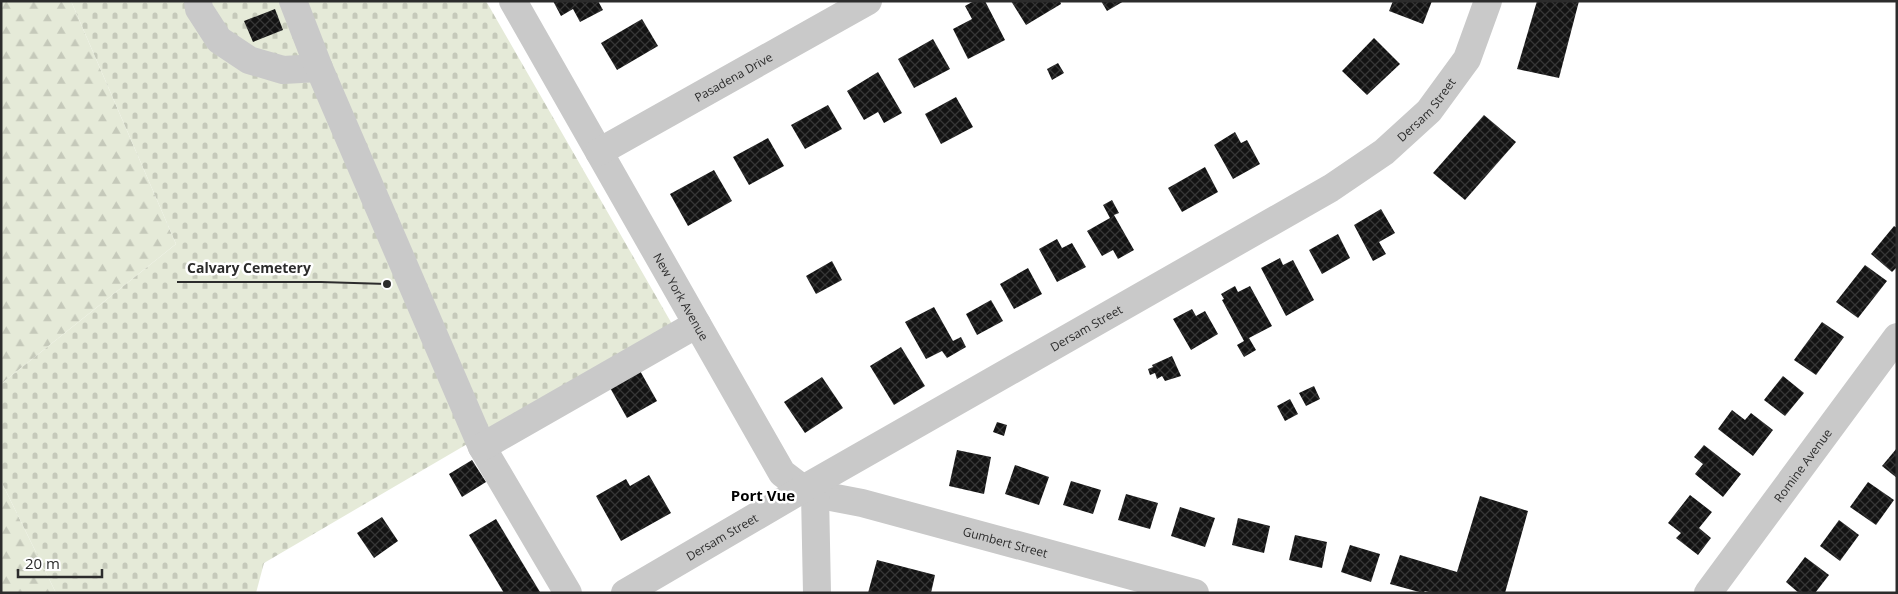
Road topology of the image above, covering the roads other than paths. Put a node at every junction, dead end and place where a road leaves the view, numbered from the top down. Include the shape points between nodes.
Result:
1 (198, 1) edge
2 (293, 1) edge
3 (513, 1) edge
4 (868, 1) edge
5 (1488, 1) edge
6 (319, 68) junction
7 (599, 152) junction
8 (697, 324) junction
9 (1894, 346) edge
10 (482, 446) junction
11 (809, 491) junction
12 (568, 593) edge
13 (625, 593) edge
14 (817, 593) edge
15 (1195, 593) edge
16 (1708, 593) edge

1 - 6 street via 219,40 249,60 283,70
2 - 6 street
3 - 7 street, New York Avenue
4 - 7 street, Pasadena Drive
5 - 11 street, Dersam Street via 1467,59 1429,110 1376,157 1332,188
6 - 10 street
7 - 8 street, New York Avenue
8 - 10 street
8 - 11 street, New York Avenue via 782,473
9 - 16 street, Romine Avenue
10 - 12 street
11 - 13 street, Dersam Street
11 - 14 street
11 - 15 street, Gumbert Street

